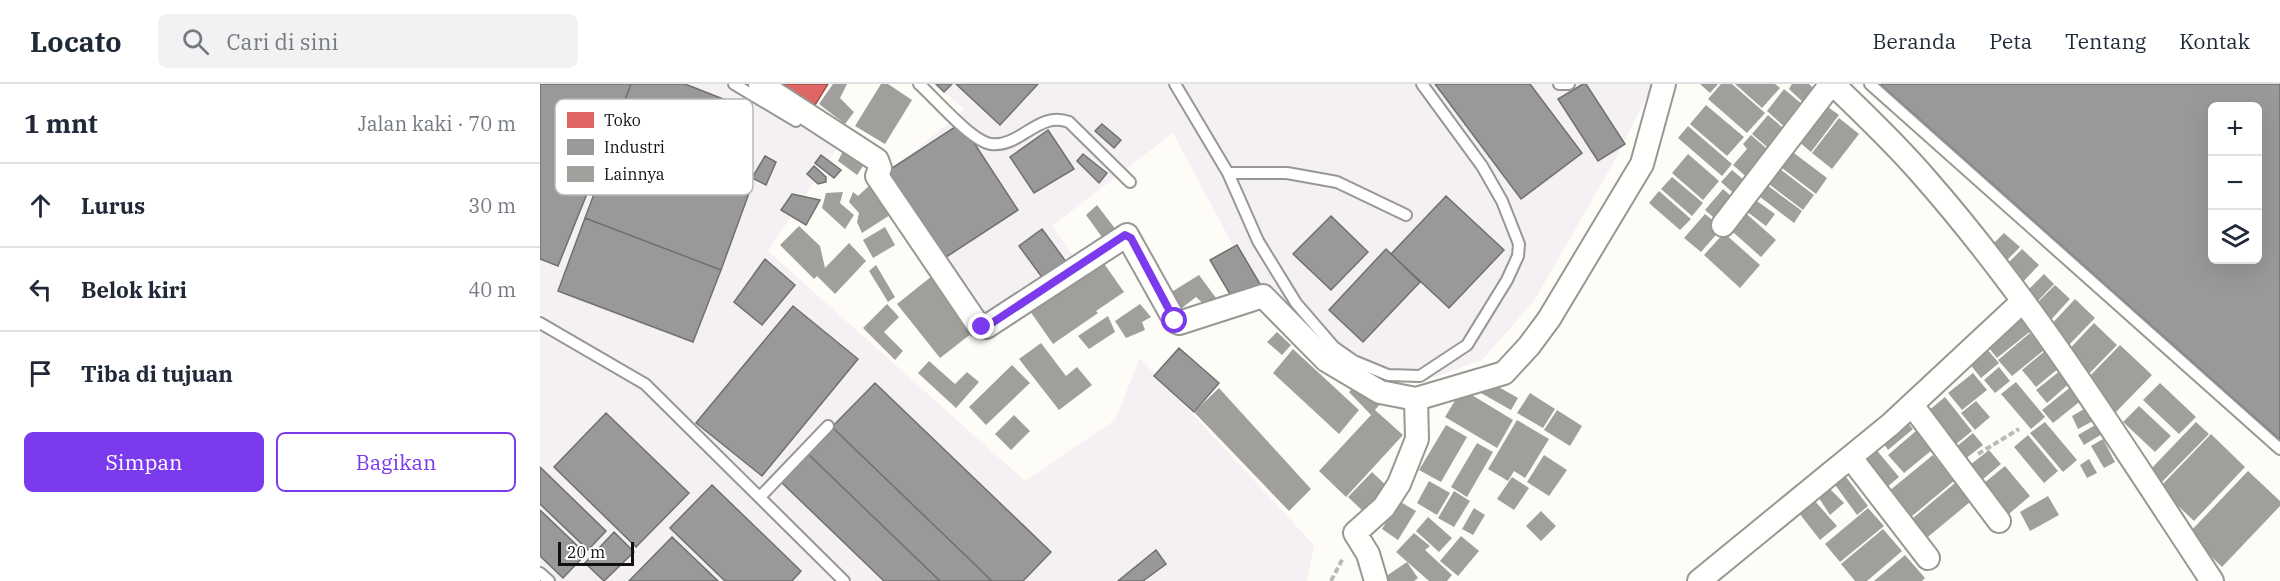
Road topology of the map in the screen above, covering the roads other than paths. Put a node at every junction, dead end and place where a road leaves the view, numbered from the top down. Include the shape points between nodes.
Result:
1 (734, 84) edge
2 (760, 84) edge
3 (919, 84) edge
4 (1175, 84) edge
5 (1422, 84) edge
6 (1559, 84) edge
7 (1569, 84) edge
8 (1664, 84) edge
9 (1832, 84) edge
10 (1870, 84) edge
11 (796, 121) dead end
12 (1228, 172) junction
13 (1130, 182) dead end
14 (1406, 215) dead end
15 (1723, 225) dead end
16 (2023, 301) junction
17 (540, 323) edge
18 (1416, 399) junction
19 (1912, 405) junction
20 (828, 426) dead end
21 (2280, 449) edge
22 (1851, 458) junction
23 (760, 497) junction
24 (2000, 521) dead end
25 (1928, 558) dead end
26 (540, 573) edge
27 (549, 581) edge
28 (844, 581) edge
29 (1376, 581) edge
30 (1699, 581) edge
31 (2212, 581) edge

1 - 11 lane
2 - 18 street via 877,160 877,176 978,325 986,327 1127,235 1175,321 1179,323 1263,296 1326,360 1380,392
3 - 13 lane via 977,138 990,144 1002,144 1048,120 1059,118 1069,122
4 - 12 lane
5 - 12 lane via 1482,166 1502,201 1519,244 1507,280 1467,345 1420,375 1388,375 1354,361 1334,347 1296,303 1258,242
6 - 7 lane
8 - 18 street via 1642,164 1529,346 1504,373
9 - 15 street
9 - 16 street via 1925,177
10 - 21 lane
12 - 14 lane via 1287,173 1337,182
16 - 19 street
16 - 31 street
17 - 23 lane via 645,384
18 - 29 street via 1417,439 1399,484 1384,507 1355,533 1368,554
19 - 22 street
19 - 24 street
20 - 23 lane
22 - 25 street
22 - 30 street
23 - 28 lane
26 - 27 lane

